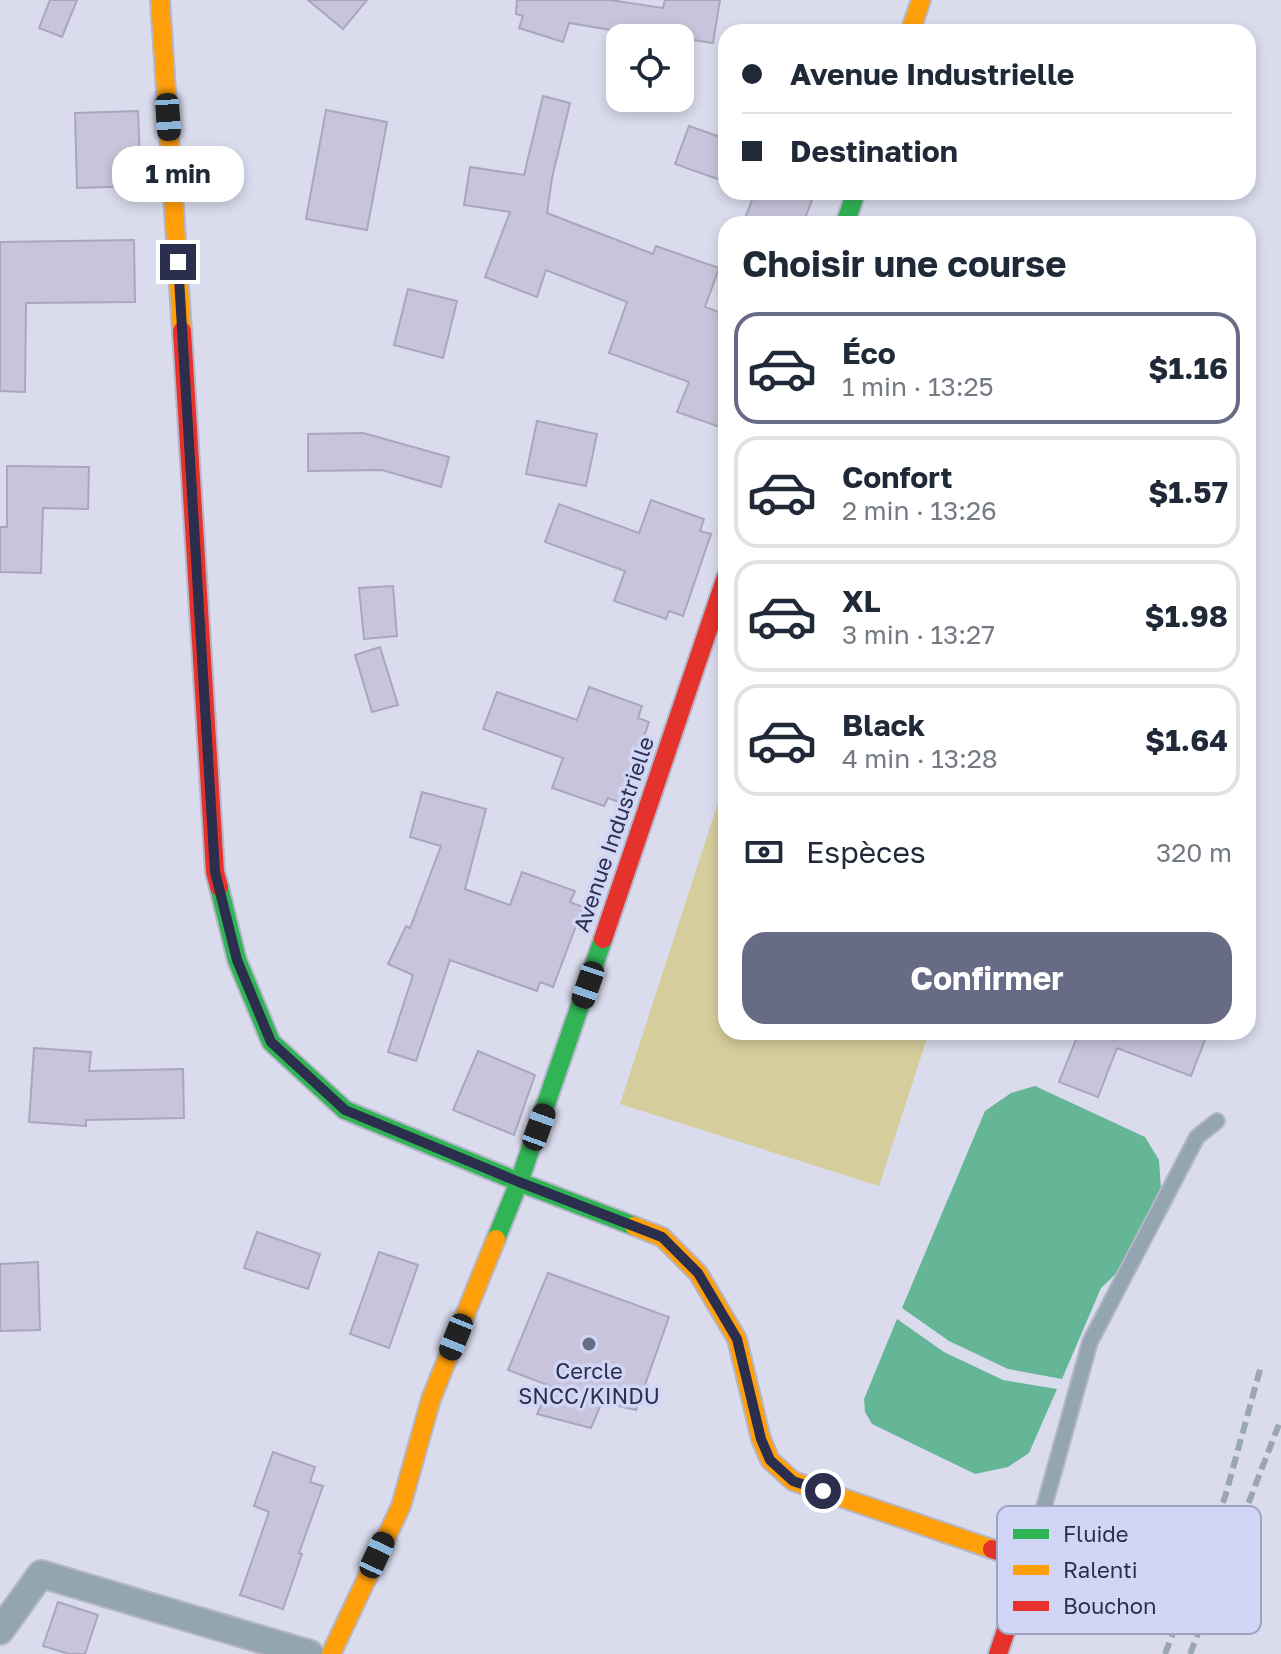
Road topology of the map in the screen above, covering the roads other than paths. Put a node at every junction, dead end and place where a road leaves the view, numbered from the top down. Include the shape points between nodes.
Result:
1 (160, 0) edge
2 (921, 0) edge
3 (913, 24) edge
4 (718, 601) edge
5 (1217, 1121) dead end
6 (519, 1182) junction
7 (1045, 1506) edge
8 (997, 1551) edge
9 (0, 1631) edge
10 (1005, 1634) edge
11 (310, 1654) edge
12 (331, 1654) edge
13 (998, 1654) edge

1 - 6 street via 215,872 237,960 271,1042 345,1110
2 - 3 street
4 - 6 street, Avenue Industrielle
5 - 7 lane via 1197,1137 1090,1342
6 - 8 street via 662,1237 698,1273 737,1339 770,1460 793,1481
6 - 12 street, Avenue Industrielle via 431,1399 401,1506
9 - 11 street via 41,1574
10 - 13 street

